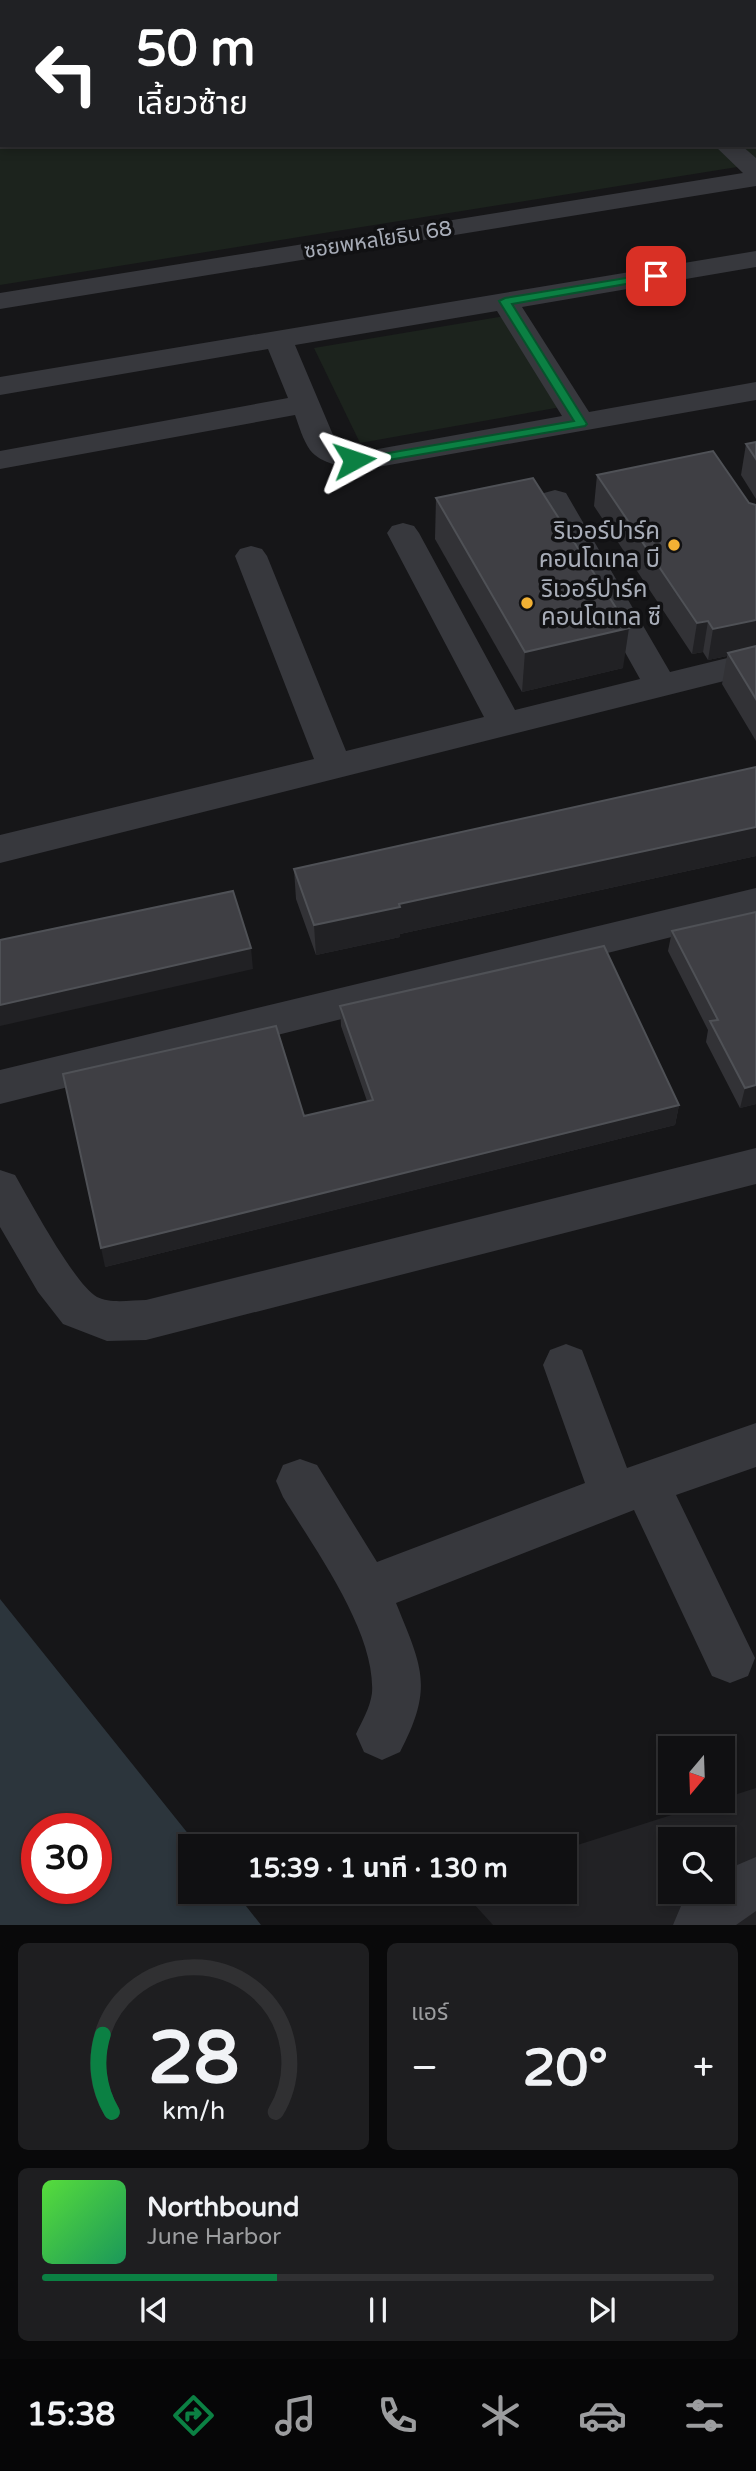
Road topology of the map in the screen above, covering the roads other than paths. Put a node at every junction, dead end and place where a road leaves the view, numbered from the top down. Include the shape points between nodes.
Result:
1 (728, 147) edge
2 (756, 170) edge
3 (756, 178) edge
4 (756, 259) edge
5 (0, 301) edge
6 (505, 301) junction
7 (278, 339) junction
8 (0, 386) edge
9 (756, 391) edge
10 (305, 404) junction
11 (581, 424) junction
12 (0, 460) edge
13 (555, 500) dead end
14 (403, 533) dead end
15 (251, 556) dead end
16 (756, 662) edge
17 (660, 684) junction
18 (504, 722) junction
19 (334, 765) junction
20 (0, 849) edge
21 (756, 902) edge
22 (0, 1087) edge
23 (756, 1166) edge
24 (0, 1188) edge
25 (566, 1365) dead end
26 (756, 1445) edge
27 (300, 1481) dead end
28 (629, 1489) junction
29 (367, 1590) junction
30 (730, 1658) dead end
31 (382, 1734) dead end
32 (756, 1884) edge
33 (700, 1925) edge

1 - 2 street
3 - 5 street, ซอยพหลโยธิน 68
4 - 6 street
6 - 7 street
6 - 11 street
7 - 8 street
7 - 10 street
9 - 11 street
10 - 11 street via 323,447 354,460
10 - 12 street
13 - 17 street
14 - 18 street
15 - 19 street
16 - 17 street
17 - 18 street
18 - 19 street
19 - 20 street
21 - 22 street
23 - 24 street via 146,1320 107,1321 79,1310 53,1278
25 - 28 street
26 - 28 street
27 - 29 street
28 - 29 street
28 - 30 street
29 - 31 street via 389,1649 397,1690 394,1710
32 - 33 street via 711,1910

